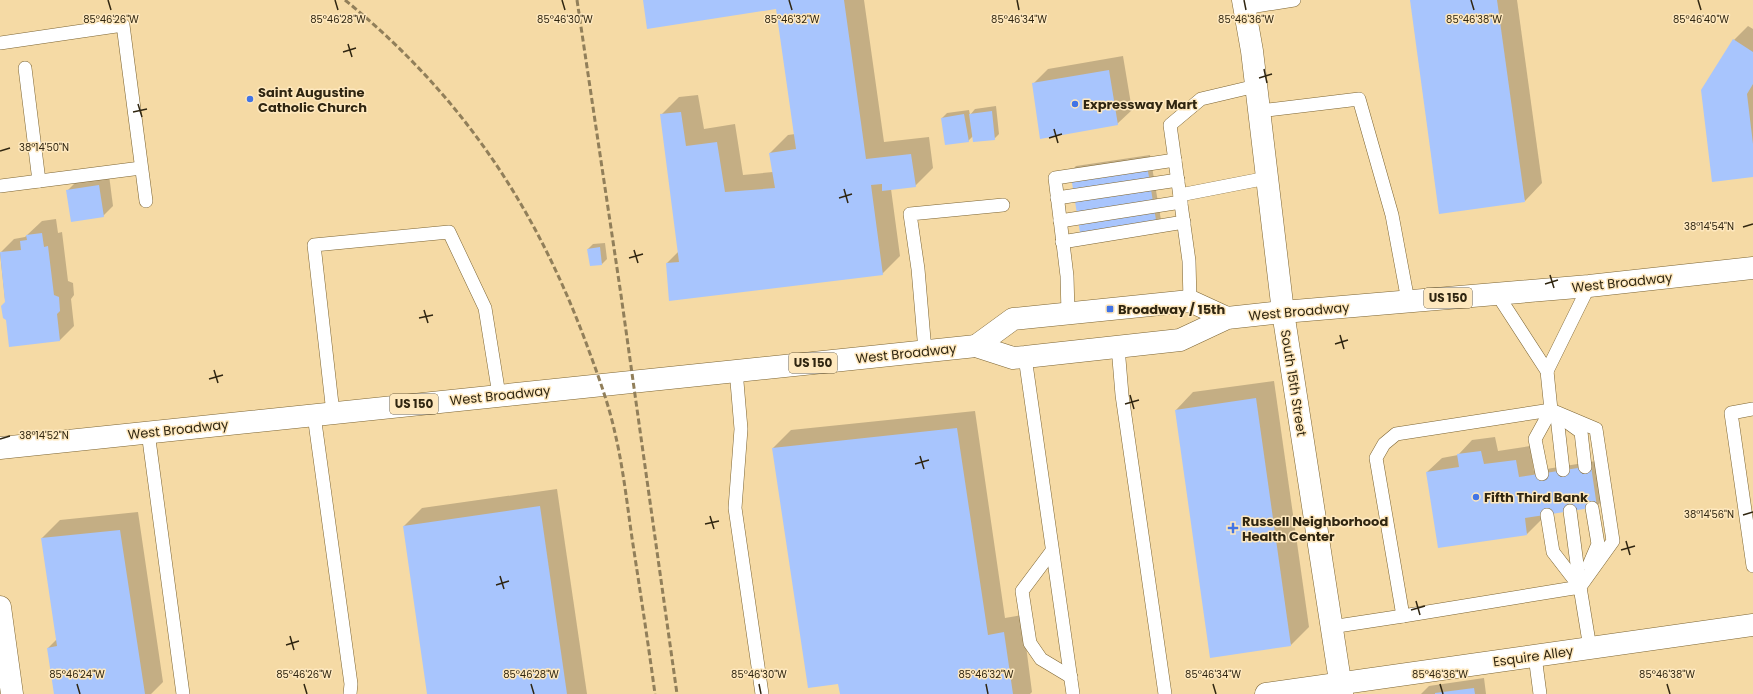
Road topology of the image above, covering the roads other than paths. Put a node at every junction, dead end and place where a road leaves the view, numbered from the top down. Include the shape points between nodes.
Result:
1 (1294, 0) edge
2 (1244, 4) edge
3 (0, 43) edge
4 (25, 68) dead end
5 (1256, 86) junction
6 (1258, 111) junction
7 (1175, 160) junction
8 (141, 168) junction
9 (1267, 178) junction
10 (1178, 180) junction
11 (39, 181) junction
12 (0, 186) edge
13 (1057, 198) junction
14 (1181, 198) junction
15 (146, 202) dead end
16 (1003, 205) dead end
17 (1060, 221) junction
18 (1184, 222) junction
19 (1062, 242) junction
20 (1753, 268) edge
21 (1589, 286) junction
22 (1497, 294) junction
23 (1190, 301) junction
24 (1408, 301) junction
25 (1282, 312) junction
26 (1068, 313) junction
27 (1227, 318) junction
28 (976, 346) junction
29 (1118, 347) junction
30 (925, 351) junction
31 (1025, 357) junction
32 (736, 370) junction
33 (1547, 371) junction
34 (499, 395) junction
35 (1551, 410) junction
36 (1753, 410) edge
37 (323, 414) junction
38 (148, 432) junction
39 (0, 448) edge
40 (1585, 467) dead end
41 (1563, 470) dead end
42 (1542, 474) dead end
43 (1592, 508) dead end
44 (1570, 511) dead end
45 (1547, 515) dead end
46 (1052, 551) junction
47 (1753, 566) edge
48 (1580, 588) junction
49 (0, 606) edge
50 (1403, 616) junction
51 (1753, 625) edge
52 (1331, 627) junction
53 (1590, 648) junction
54 (1535, 656) junction
55 (1071, 677) junction
56 (1341, 689) edge
57 (12, 694) edge
58 (183, 694) edge
59 (350, 694) edge
60 (762, 694) edge
61 (1073, 694) edge
62 (1165, 694) edge
63 (1266, 694) edge
64 (1540, 694) edge

1 - 2 lane
2 - 5 main road, South 15th Street
3 - 8 lane via 123,25
4 - 11 lane
5 - 6 main road, South 15th Street
5 - 7 lane via 1201,99 1170,126
6 - 9 main road, South 15th Street
6 - 24 lane via 1359,99 1392,215
7 - 10 lane
7 - 13 lane via 1055,178
8 - 11 lane
8 - 15 lane
9 - 14 lane
9 - 25 main road, South 15th Street
10 - 13 lane
10 - 14 lane
11 - 12 lane
13 - 17 lane
14 - 17 lane
14 - 18 lane
16 - 30 lane via 910,214
17 - 19 lane
18 - 19 lane
18 - 23 lane via 1189,261
19 - 26 lane
20 - 21 main road, West Broadway / US 150
21 - 22 main road, West Broadway / US 150
21 - 33 lane
22 - 24 main road, West Broadway / US 150
22 - 33 lane
23 - 26 main road
23 - 27 main road
24 - 25 main road, West Broadway / US 150
25 - 27 main road, West Broadway / US 150
25 - 52 main road, South 15th Street
26 - 28 main road via 1013,319
27 - 29 main road, West Broadway / US 150 via 1180,340
28 - 30 main road, West Broadway / US 150
28 - 31 main road, West Broadway / US 150 via 1013,358
29 - 31 main road, West Broadway / US 150
29 - 62 lane via 1122,395
30 - 32 main road, West Broadway / US 150
31 - 46 lane
32 - 34 main road, West Broadway / US 150
32 - 60 lane via 741,430 735,508
33 - 35 lane
34 - 37 main road, West Broadway / US 150
34 - 37 lane via 485,308 449,232 314,245
35 - 40 lane via 1581,432
35 - 41 lane via 1557,417
35 - 42 lane via 1535,439
35 - 48 lane via 1596,429 1612,542
35 - 50 lane via 1396,434 1384,444 1376,458
36 - 47 lane via 1731,412
37 - 38 main road, West Broadway / US 150
37 - 59 lane
38 - 39 main road, West Broadway / US 150
38 - 58 lane
43 - 48 lane via 1598,544
44 - 48 lane
45 - 48 lane via 1553,552
46 - 55 lane
46 - 55 lane via 1022,592 1030,643 1041,659
48 - 50 lane
48 - 53 lane
49 - 57 main road
50 - 52 lane
51 - 53 main road, Esquire Alley
52 - 56 main road, South 15th Street
53 - 54 main road, Esquire Alley
54 - 56 main road, Esquire Alley
54 - 64 lane
55 - 61 lane
56 - 63 main road, Esquire Alley

